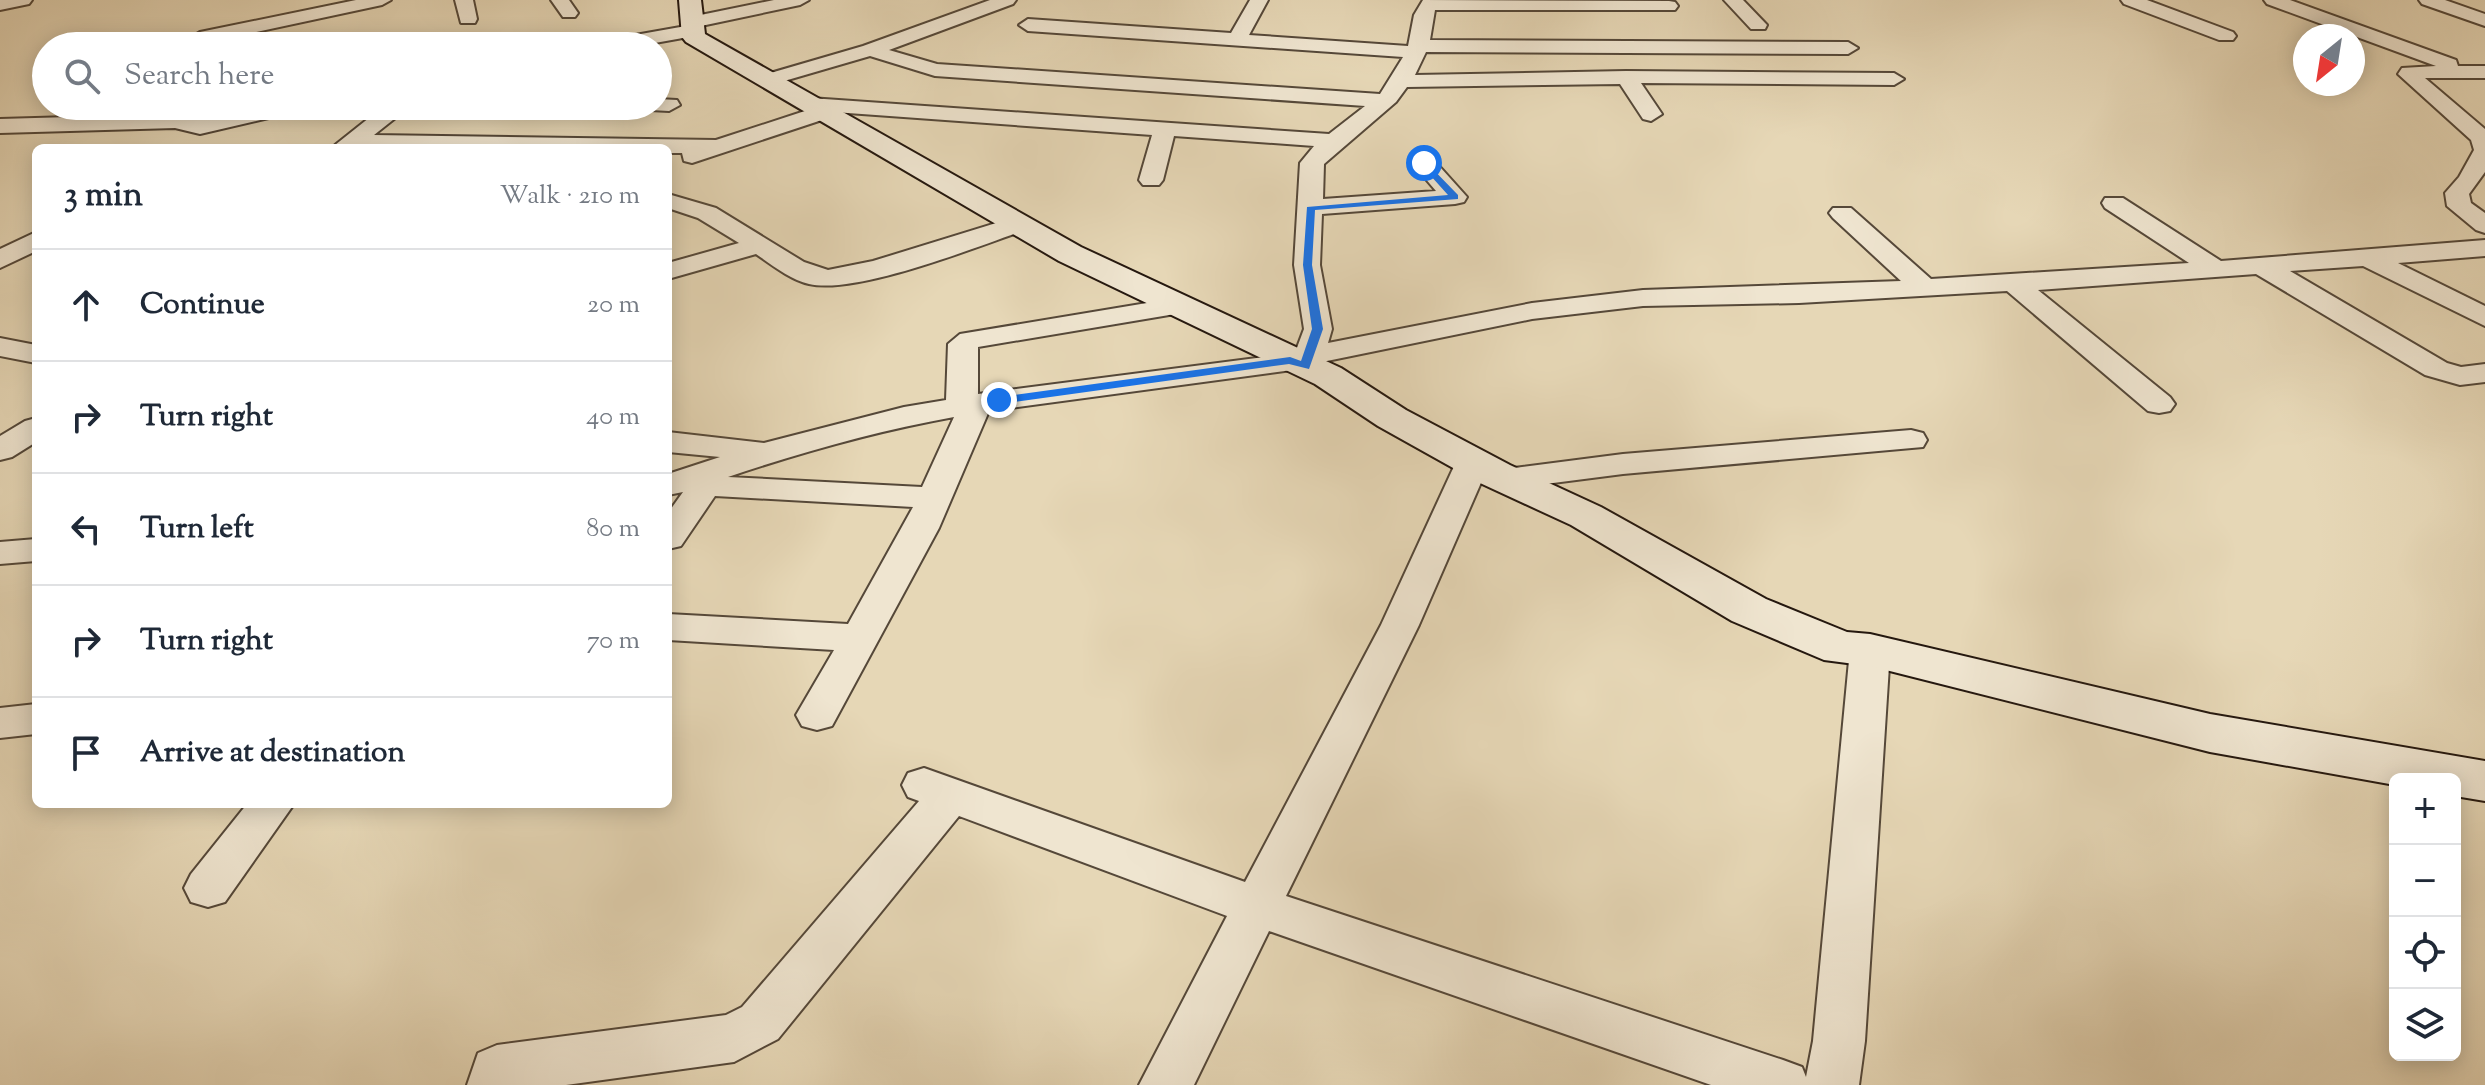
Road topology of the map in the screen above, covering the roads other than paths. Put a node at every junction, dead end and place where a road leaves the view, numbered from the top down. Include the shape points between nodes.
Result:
1 (23, 0) edge
2 (289, 0) edge
3 (382, 0) edge
4 (800, 0) edge
5 (1007, 0) edge
6 (1259, 0) edge
7 (1733, 0) edge
8 (2130, 0) edge
9 (2273, 0) edge
10 (2428, 0) edge
11 (0, 5) edge
12 (228, 13) dead end
13 (692, 17) edge
14 (2485, 20) edge
15 (1028, 25) dead end
16 (1426, 25) edge
17 (1620, 25) dead end
18 (1758, 25) junction
19 (1784, 25) dead end
20 (1727, 26) dead end
21 (229, 32) edge
22 (648, 32) edge
23 (2226, 36) dead end
24 (1237, 40) junction
25 (1848, 48) dead end
26 (870, 50) junction
27 (2477, 72) edge
28 (1626, 77) junction
29 (1894, 79) dead end
30 (767, 80) junction
31 (1400, 81) junction
32 (1385, 101) junction
33 (816, 108) junction
34 (1651, 114) dead end
35 (230, 120) edge
36 (379, 120) edge
37 (0, 126) edge
38 (1165, 129) junction
39 (1334, 141) junction
40 (347, 144) edge
41 (672, 147) edge
42 (715, 147) junction
43 (672, 163) edge
44 (1424, 163) dead end
45 (1151, 180) dead end
46 (672, 202) edge
47 (2114, 203) dead end
48 (1311, 207) junction
49 (1842, 213) dead end
50 (1019, 224) junction
51 (2485, 225) edge
52 (760, 245) junction
53 (2485, 248) edge
54 (2367, 257) junction
55 (2261, 266) junction
56 (672, 270) edge
57 (2217, 270) junction
58 (2013, 283) junction
59 (1924, 288) junction
60 (1177, 306) junction
61 (2485, 317) edge
62 (1301, 361) junction
63 (2485, 373) edge
64 (2159, 404) dead end
65 (969, 405) junction
66 (32, 430) edge
67 (1911, 440) dead end
68 (672, 442) edge
69 (0, 450) edge
70 (769, 452) junction
71 (1490, 470) junction
72 (683, 485) edge
73 (933, 498) junction
74 (672, 524) edge
75 (32, 550) edge
76 (0, 553) edge
77 (672, 627) edge
78 (859, 638) junction
79 (1870, 650) junction
80 (817, 715) dead end
81 (32, 719) edge
82 (0, 723) edge
83 (2485, 781) edge
84 (269, 808) edge
85 (208, 888) dead end
86 (1256, 906) junction
87 (494, 1085) edge
88 (1166, 1085) edge
89 (1783, 1085) edge
90 (1832, 1085) edge

1 - 11 street
2 - 12 street
3 - 21 street
4 - 13 street
5 - 26 street
6 - 24 street
7 - 18 street
8 - 23 street
9 - 27 street
10 - 14 street
13 - 22 street
13 - 30 main road via 694,37
15 - 24 street
16 - 17 street via 1668,16
16 - 24 street
16 - 25 street
16 - 31 street
18 - 19 street
18 - 20 street
26 - 30 street
26 - 32 street via 935,70
27 - 51 street via 2408,74 2482,138 2485,150 2457,193 2459,206
28 - 29 street
28 - 31 street
28 - 34 street
30 - 33 main road
31 - 32 street
32 - 39 street
33 - 38 street
33 - 42 street
33 - 50 main road
35 - 37 street via 200,127 175,121
36 - 40 street
38 - 39 street
38 - 45 street
39 - 48 street via 1312,163
41 - 42 street
42 - 43 street
44 - 48 street via 1455,197
46 - 52 street via 702,210
47 - 57 street
48 - 62 street via 1307,265 1318,329
49 - 59 street
50 - 52 street via 827,279 816,278
50 - 60 main road
52 - 56 street
53 - 54 street
54 - 55 street
54 - 61 street
55 - 57 street
55 - 63 street via 2448,375
57 - 58 street
58 - 59 street
58 - 64 street
59 - 62 street via 1598,302 1532,311
60 - 62 main road
60 - 65 street via 970,340 963,344
62 - 65 street
62 - 71 main road
65 - 70 street
65 - 73 street
66 - 69 street
67 - 71 street
68 - 70 street
70 - 72 street
71 - 79 main road via 1586,516 1749,610 1841,648
71 - 86 street via 1400,625
72 - 73 street
72 - 74 street
73 - 78 street
75 - 76 street
77 - 78 street
78 - 80 street
79 - 83 main road via 2210,733
79 - 90 street
81 - 82 street
84 - 85 street
86 - 87 street via 937,790 760,1023 734,1038 497,1070
86 - 88 street
86 - 89 street

